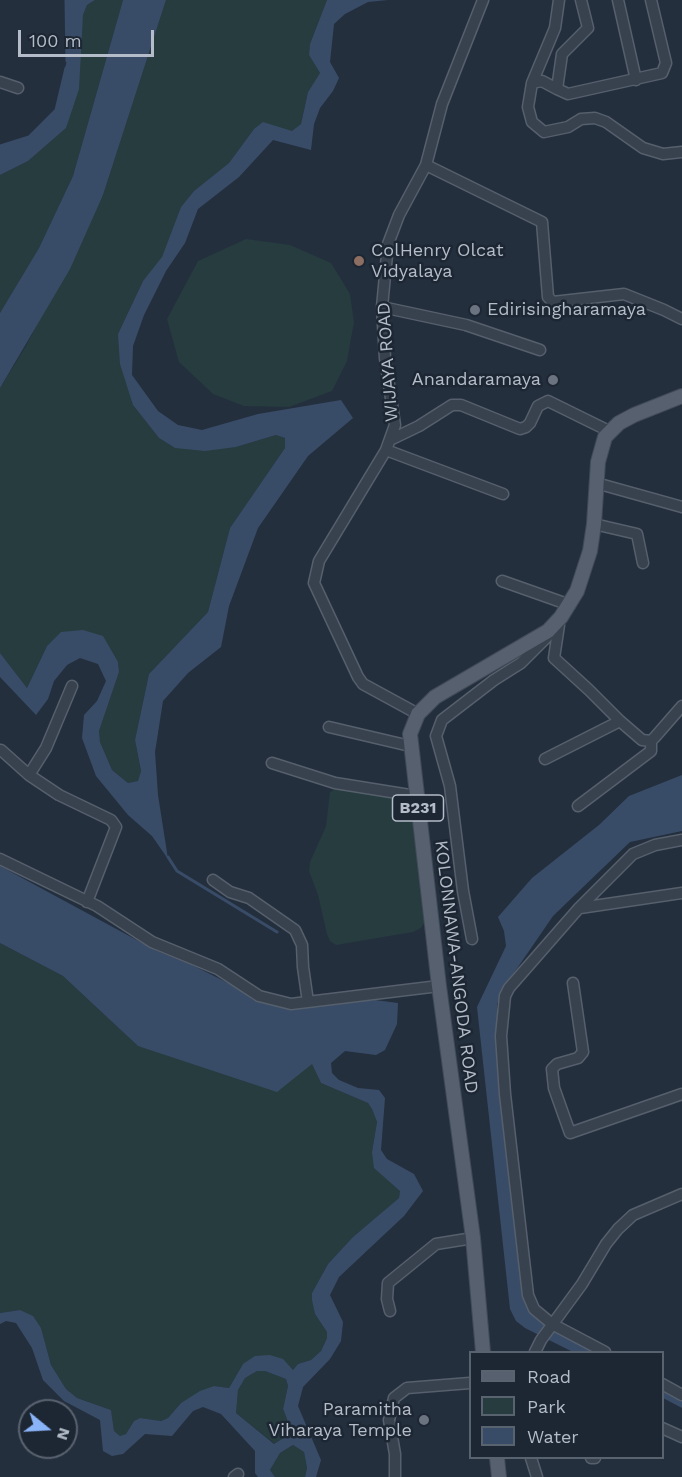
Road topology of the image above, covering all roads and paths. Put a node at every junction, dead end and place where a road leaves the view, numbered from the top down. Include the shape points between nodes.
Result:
1 (483, 0) edge
2 (559, 0) edge
3 (581, 0) edge
4 (618, 0) edge
5 (651, 0) edge
6 (636, 80) junction
7 (0, 82) edge
8 (532, 83) junction
9 (18, 88) dead end
10 (557, 89) junction
11 (682, 152) edge
12 (426, 165) junction
13 (382, 307) junction
14 (682, 319) edge
15 (540, 350) dead end
16 (682, 396) edge
17 (609, 431) junction
18 (388, 445) junction
19 (596, 483) junction
20 (503, 494) dead end
21 (682, 507) edge
22 (594, 524) junction
23 (643, 563) dead end
24 (502, 581) dead end
25 (570, 605) junction
26 (560, 620) junction
27 (72, 686) dead end
28 (682, 706) edge
29 (418, 714) junction
30 (620, 722) junction
31 (328, 727) dead end
32 (651, 741) junction
33 (410, 747) junction
34 (1, 750) edge
35 (545, 759) dead end
36 (272, 763) dead end
37 (29, 775) junction
38 (416, 796) junction
39 (578, 806) dead end
40 (682, 840) edge
41 (0, 859) edge
42 (213, 880) dead end
43 (682, 893) edge
44 (87, 902) junction
45 (579, 908) junction
46 (472, 939) dead end
47 (573, 983) dead end
48 (439, 986) junction
49 (308, 1002) junction
50 (682, 1094) edge
51 (682, 1194) edge
52 (473, 1238) junction
53 (390, 1311) dead end
54 (552, 1324) junction
55 (483, 1351) edge
56 (536, 1351) edge
57 (601, 1351) edge
58 (469, 1383) edge
59 (664, 1385) edge
60 (682, 1395) edge
61 (664, 1428) edge
62 (682, 1437) edge
63 (497, 1459) edge
64 (531, 1459) edge
65 (395, 1477) edge
66 (499, 1477) edge
67 (537, 1477) edge

1 - 12 street, WIJAYA ROAD via 442,104
2 - 8 street via 555,28
3 - 10 street via 588,28 562,54
4 - 6 street
5 - 6 street via 666,63 662,73
6 - 10 street via 568,94
7 - 9 street
8 - 10 street via 542,81
8 - 11 street via 528,107 532,122 544,132 595,118 644,148 663,154
12 - 13 street, WIJAYA ROAD via 388,244
12 - 14 street via 542,222 548,297 553,302 624,294
13 - 15 street via 466,325
13 - 18 street, WIJAYA ROAD via 395,425
16 - 17 main road via 634,415
17 - 18 street via 548,401 538,406 530,423 520,429 452,405
17 - 19 main road via 601,444
18 - 20 street
18 - 29 street, WIJAYA ROAD via 319,561 314,583 363,684
19 - 21 street
19 - 22 main road
22 - 23 street via 638,534
22 - 25 main road via 584,572
24 - 25 street
25 - 26 main road
26 - 29 main road via 548,631 454,685
26 - 30 street via 554,658
26 - 46 street via 521,663 442,720 436,736 450,786
27 - 37 street via 46,748
28 - 32 street
29 - 33 main road, KOLONNAWA-ANGODA ROAD / B231 via 410,734
30 - 32 street via 642,740
30 - 35 street
31 - 33 street
32 - 39 street via 651,751
33 - 38 main road, KOLONNAWA-ANGODA ROAD / B231
34 - 37 street
36 - 38 street via 335,783
37 - 44 street via 59,795 111,820 116,827
38 - 48 main road, KOLONNAWA-ANGODA ROAD / B231
40 - 45 street via 633,854
41 - 44 street
42 - 49 street via 230,892 249,898 295,930 302,945
43 - 45 street
44 - 49 street via 152,942 218,969 259,996 291,1004
45 - 54 street via 509,988 502,1017 505,1094 528,1295 534,1309
47 - 50 street via 583,1052 552,1069 554,1088 570,1133
48 - 49 street
48 - 52 main road, KOLONNAWA-ANGODA ROAD / B231
51 - 54 street via 633,1215 618,1229
52 - 53 street via 436,1244 388,1283
52 - 55 main road, KOLONNAWA-ANGODA ROAD / B231
54 - 56 street
54 - 57 street
58 - 65 street via 407,1388 394,1398 389,1420
59 - 60 street
61 - 62 street
63 - 66 main road
64 - 67 street

